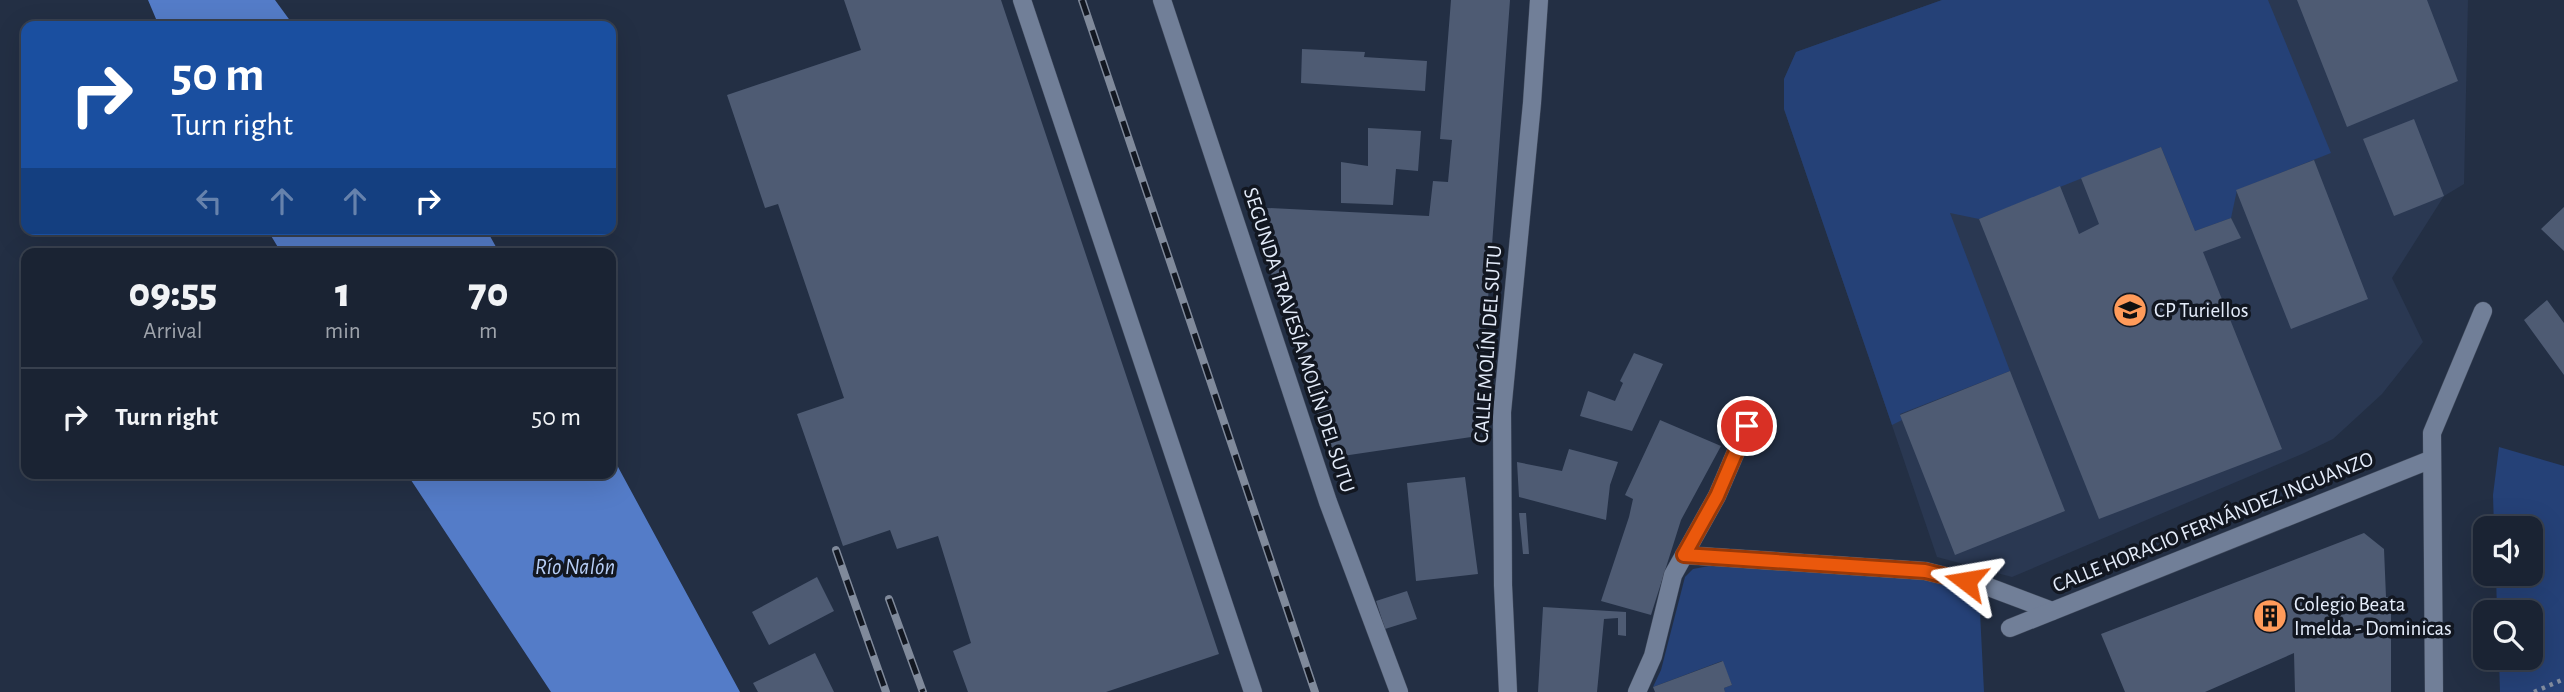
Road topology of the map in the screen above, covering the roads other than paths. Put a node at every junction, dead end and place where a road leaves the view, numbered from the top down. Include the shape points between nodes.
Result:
1 (1022, 0) edge
2 (1162, 0) edge
3 (1539, 0) edge
4 (2483, 311) dead end
5 (1747, 426) dead end
6 (2432, 459) junction
7 (1684, 555) junction
8 (2052, 611) junction
9 (2010, 628) dead end
10 (1253, 692) edge
11 (1399, 692) edge
12 (1508, 692) edge
13 (1637, 692) edge
14 (2434, 692) edge

1 - 10 street
2 - 11 street, SEGUNDA TRAVESÍA MOLÍN DEL SUTU via 1328,502
3 - 12 street, CALLE MOLÍN DEL SUTU via 1502,412
4 - 6 street via 2432,433
5 - 7 street via 1717,496
6 - 8 street, CALLE HORACIO FERNÁNDEZ INGUANZO
6 - 14 street
7 - 8 street via 1925,571 1986,586
7 - 13 street via 1673,575 1653,656
8 - 9 street, CALLE HORACIO FERNÁNDEZ INGUANZO

